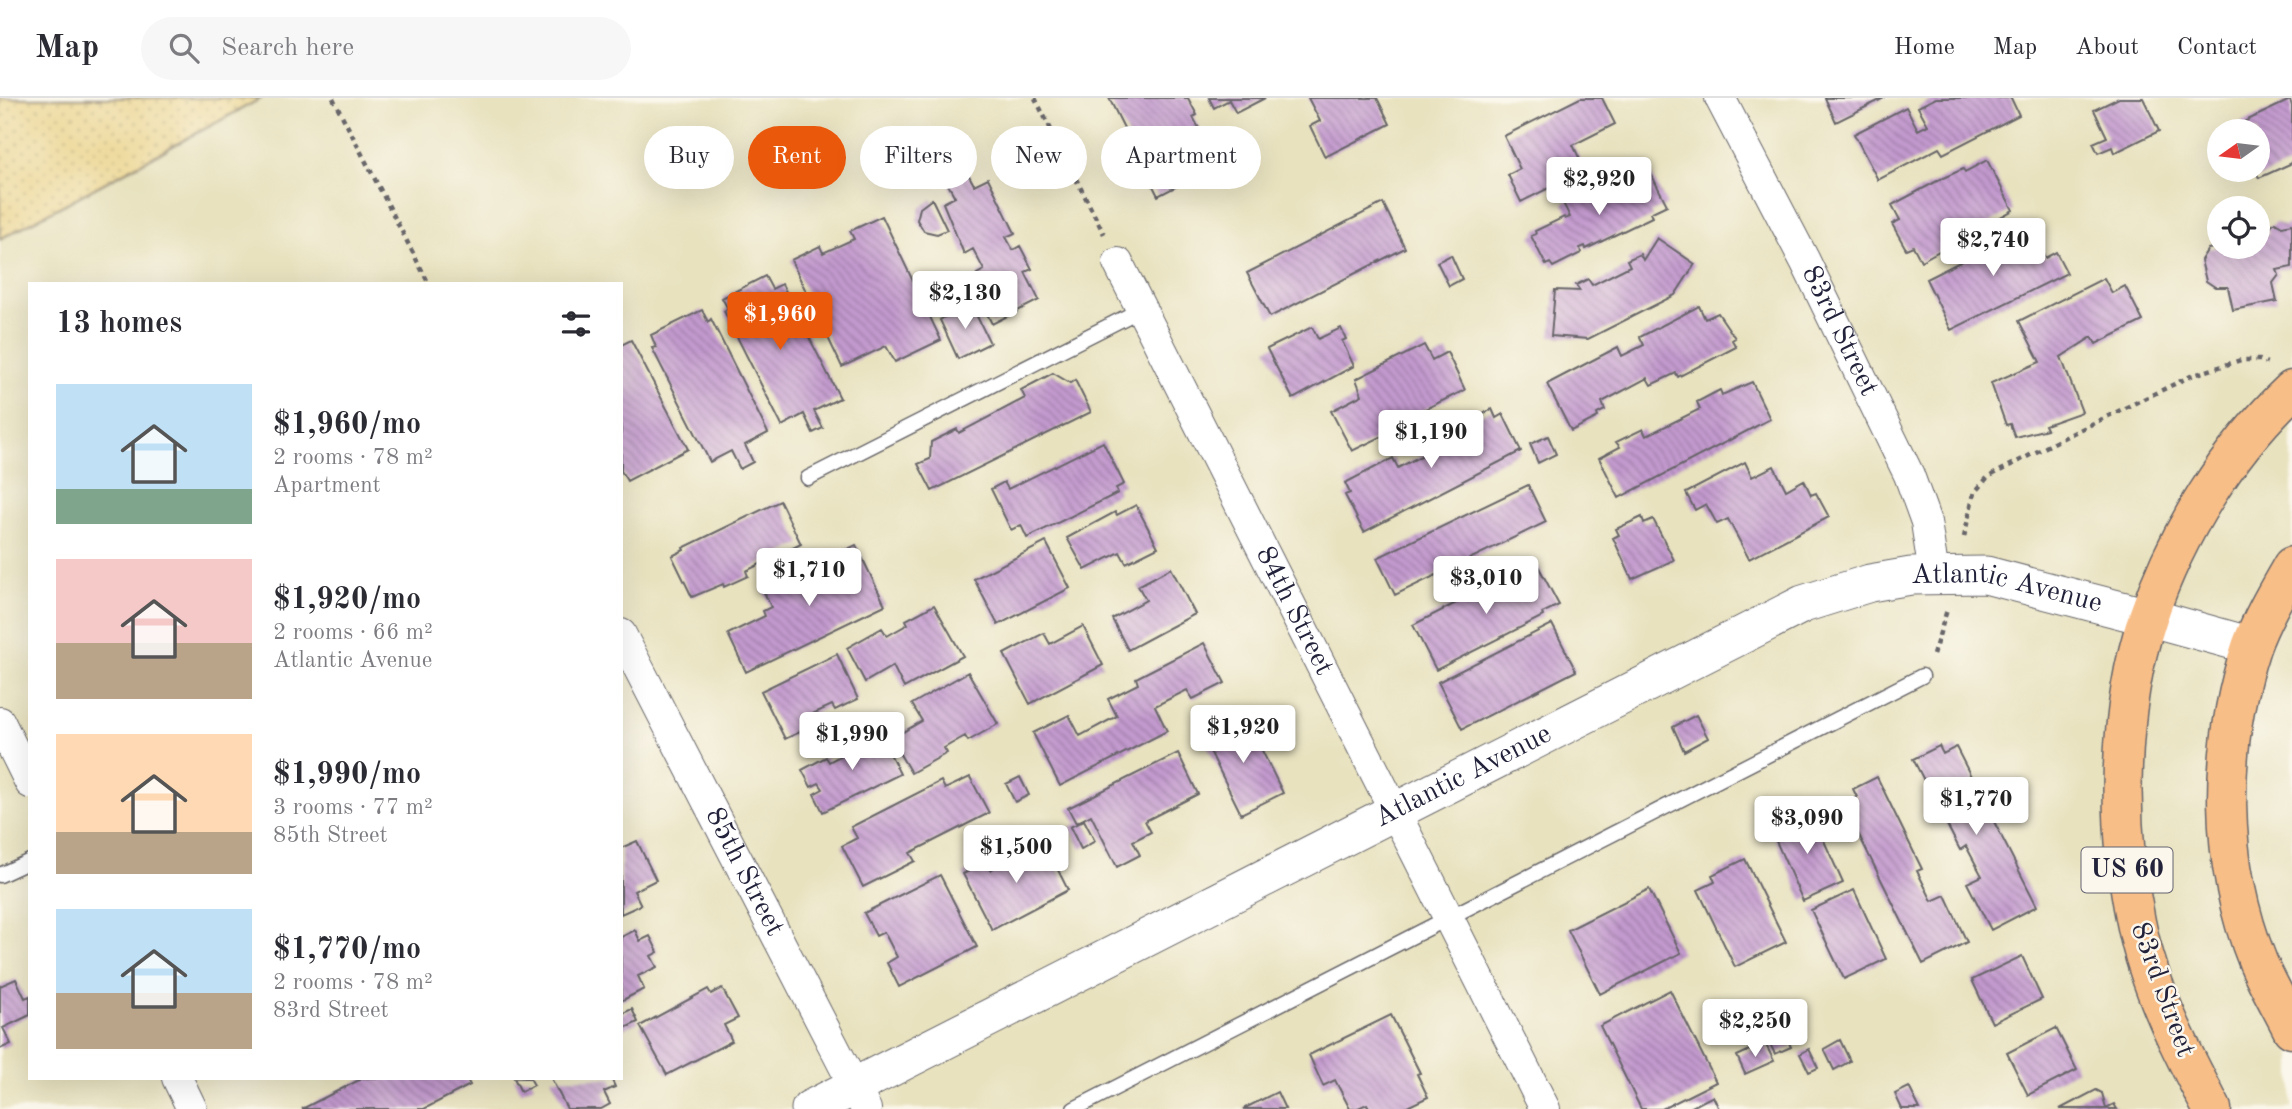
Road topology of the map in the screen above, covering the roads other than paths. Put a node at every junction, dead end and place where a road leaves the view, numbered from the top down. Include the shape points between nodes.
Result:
1 (1720, 98) edge
2 (1118, 263) road end
3 (1142, 309) junction
4 (2281, 377) edge
5 (808, 478) dead end
6 (2292, 566) edge
7 (1945, 575) junction
8 (2148, 617) junction
9 (623, 638) edge
10 (2252, 646) junction
11 (1922, 676) road end
12 (0, 722) edge
13 (28, 779) edge
14 (1396, 811) junction
15 (28, 862) edge
16 (0, 875) edge
17 (1448, 919) junction
18 (2292, 1029) edge
19 (178, 1080) edge
20 (860, 1098) edge
21 (192, 1109) edge
22 (810, 1109) edge
23 (1074, 1109) edge
24 (1545, 1109) edge
25 (2211, 1109) edge

1 - 7 street, 83rd Street via 1909,475
2 - 3 street, 84th Street
3 - 5 lane
3 - 14 street, 84th Street
4 - 8 highway, US 60 via 2199,509
6 - 10 highway
7 - 8 street, Atlantic Avenue via 1986,575
7 - 14 street, Atlantic Avenue via 1870,583 1803,604
8 - 10 street, Atlantic Avenue
8 - 25 highway, 83rd Street / US 60 via 2126,720 2122,792 2126,866 2136,925 2158,995
9 - 20 street, 85th Street
10 - 18 highway via 2235,711 2228,772 2229,845 2240,904 2258,962
11 - 17 lane
12 - 13 street
14 - 17 street, 84th Street
14 - 20 street, Atlantic Avenue
15 - 16 lane
17 - 23 lane
17 - 24 street, 84th Street
19 - 21 street
20 - 22 street, Atlantic Avenue

